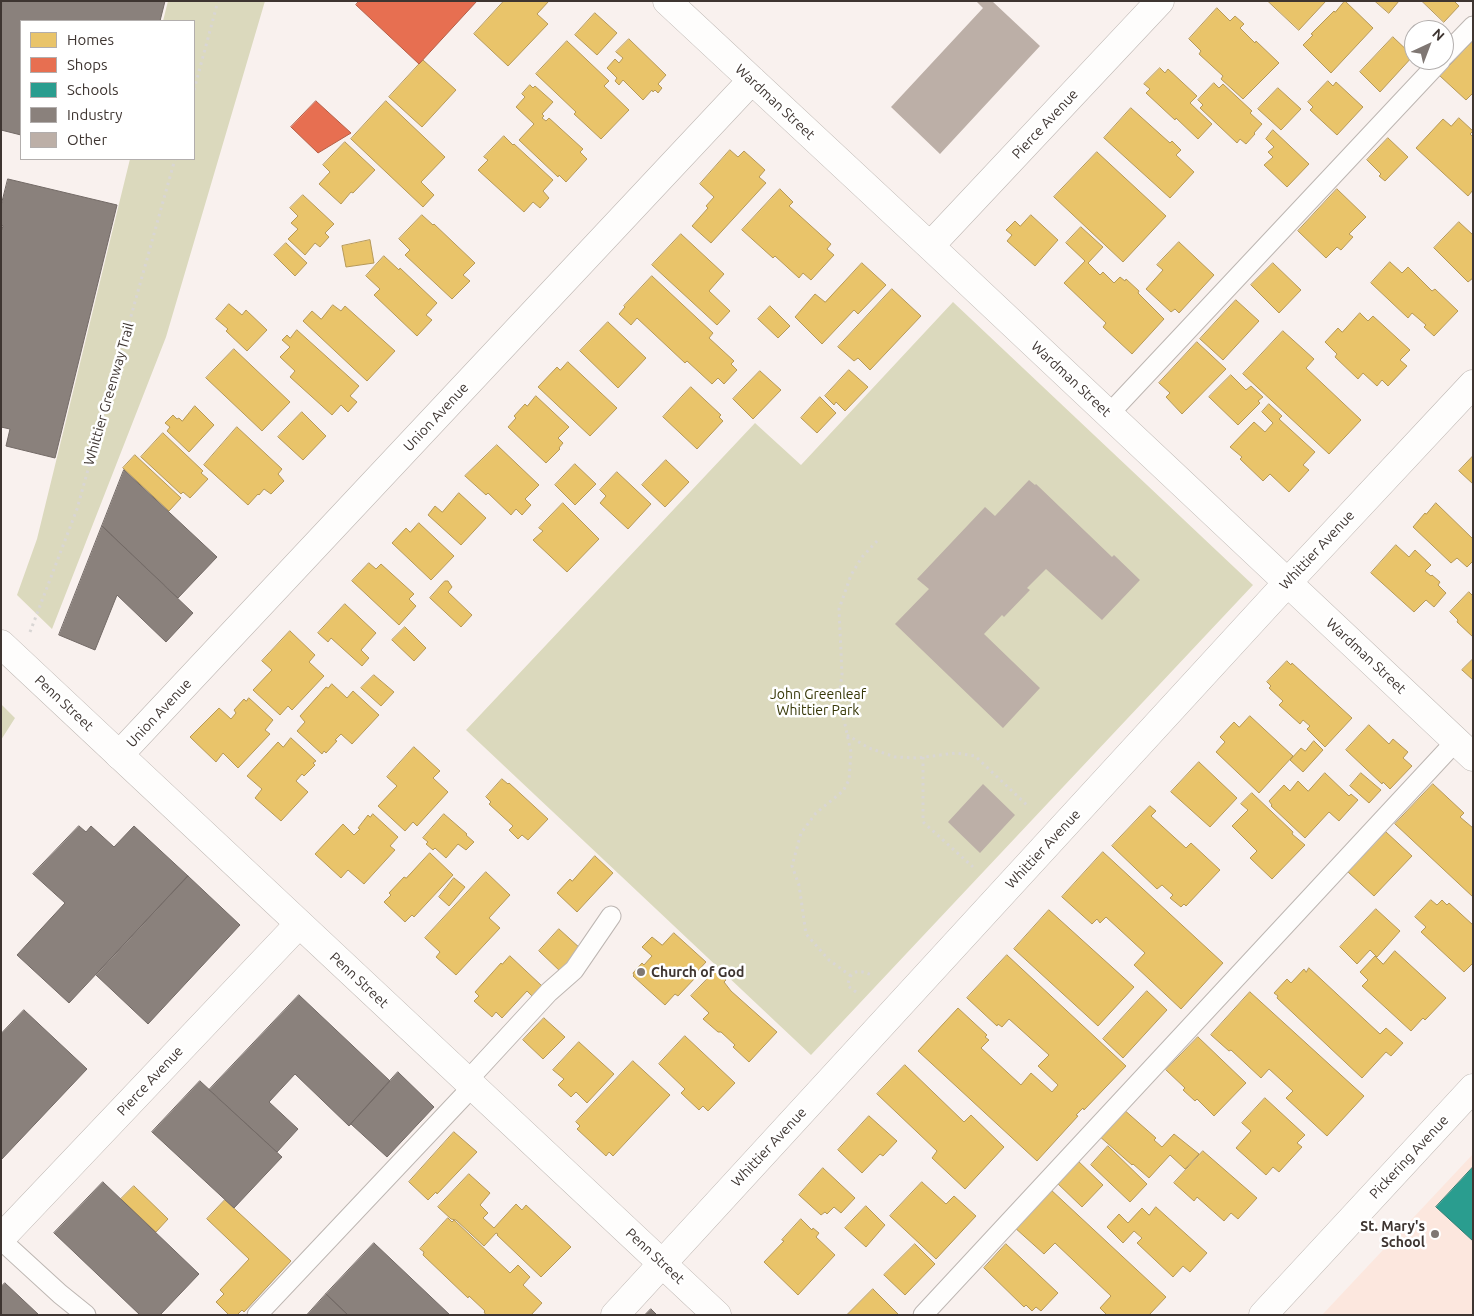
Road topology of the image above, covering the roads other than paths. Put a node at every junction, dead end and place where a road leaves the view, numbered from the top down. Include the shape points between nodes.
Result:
1 (668, 1) edge
2 (1160, 1) edge
3 (1473, 26) edge
4 (1454, 46) edge
5 (1432, 70) edge
6 (752, 80) junction
7 (930, 246) junction
8 (1473, 384) edge
9 (1109, 414) junction
10 (1288, 582) junction
11 (1, 644) edge
12 (1464, 749) edge
13 (119, 755) junction
14 (611, 916) dead end
15 (299, 924) junction
16 (470, 1084) junction
17 (1473, 1088) edge
18 (1, 1239) edge
19 (662, 1264) junction
20 (86, 1315) edge
21 (257, 1315) edge
22 (615, 1315) edge
23 (717, 1315) edge
24 (923, 1315) edge
25 (1263, 1315) edge

1 - 6 street, Wardman Street
2 - 7 street, Pierce Avenue
3 - 4 lane
5 - 9 lane
6 - 7 street, Wardman Street
6 - 13 street, Union Avenue
7 - 9 street, Wardman Street
8 - 10 street, Whittier Avenue
9 - 10 street, Wardman Street
10 - 12 street, Wardman Street
10 - 19 street, Whittier Avenue
11 - 13 street, Penn Street
12 - 24 lane
13 - 15 street, Penn Street
14 - 16 lane via 574,970 550,992
15 - 16 street, Penn Street
15 - 18 street, Pierce Avenue
16 - 19 street, Penn Street
16 - 21 lane
17 - 25 street, Pickering Avenue
18 - 20 lane
19 - 22 street, Whittier Avenue
19 - 23 street, Penn Street

